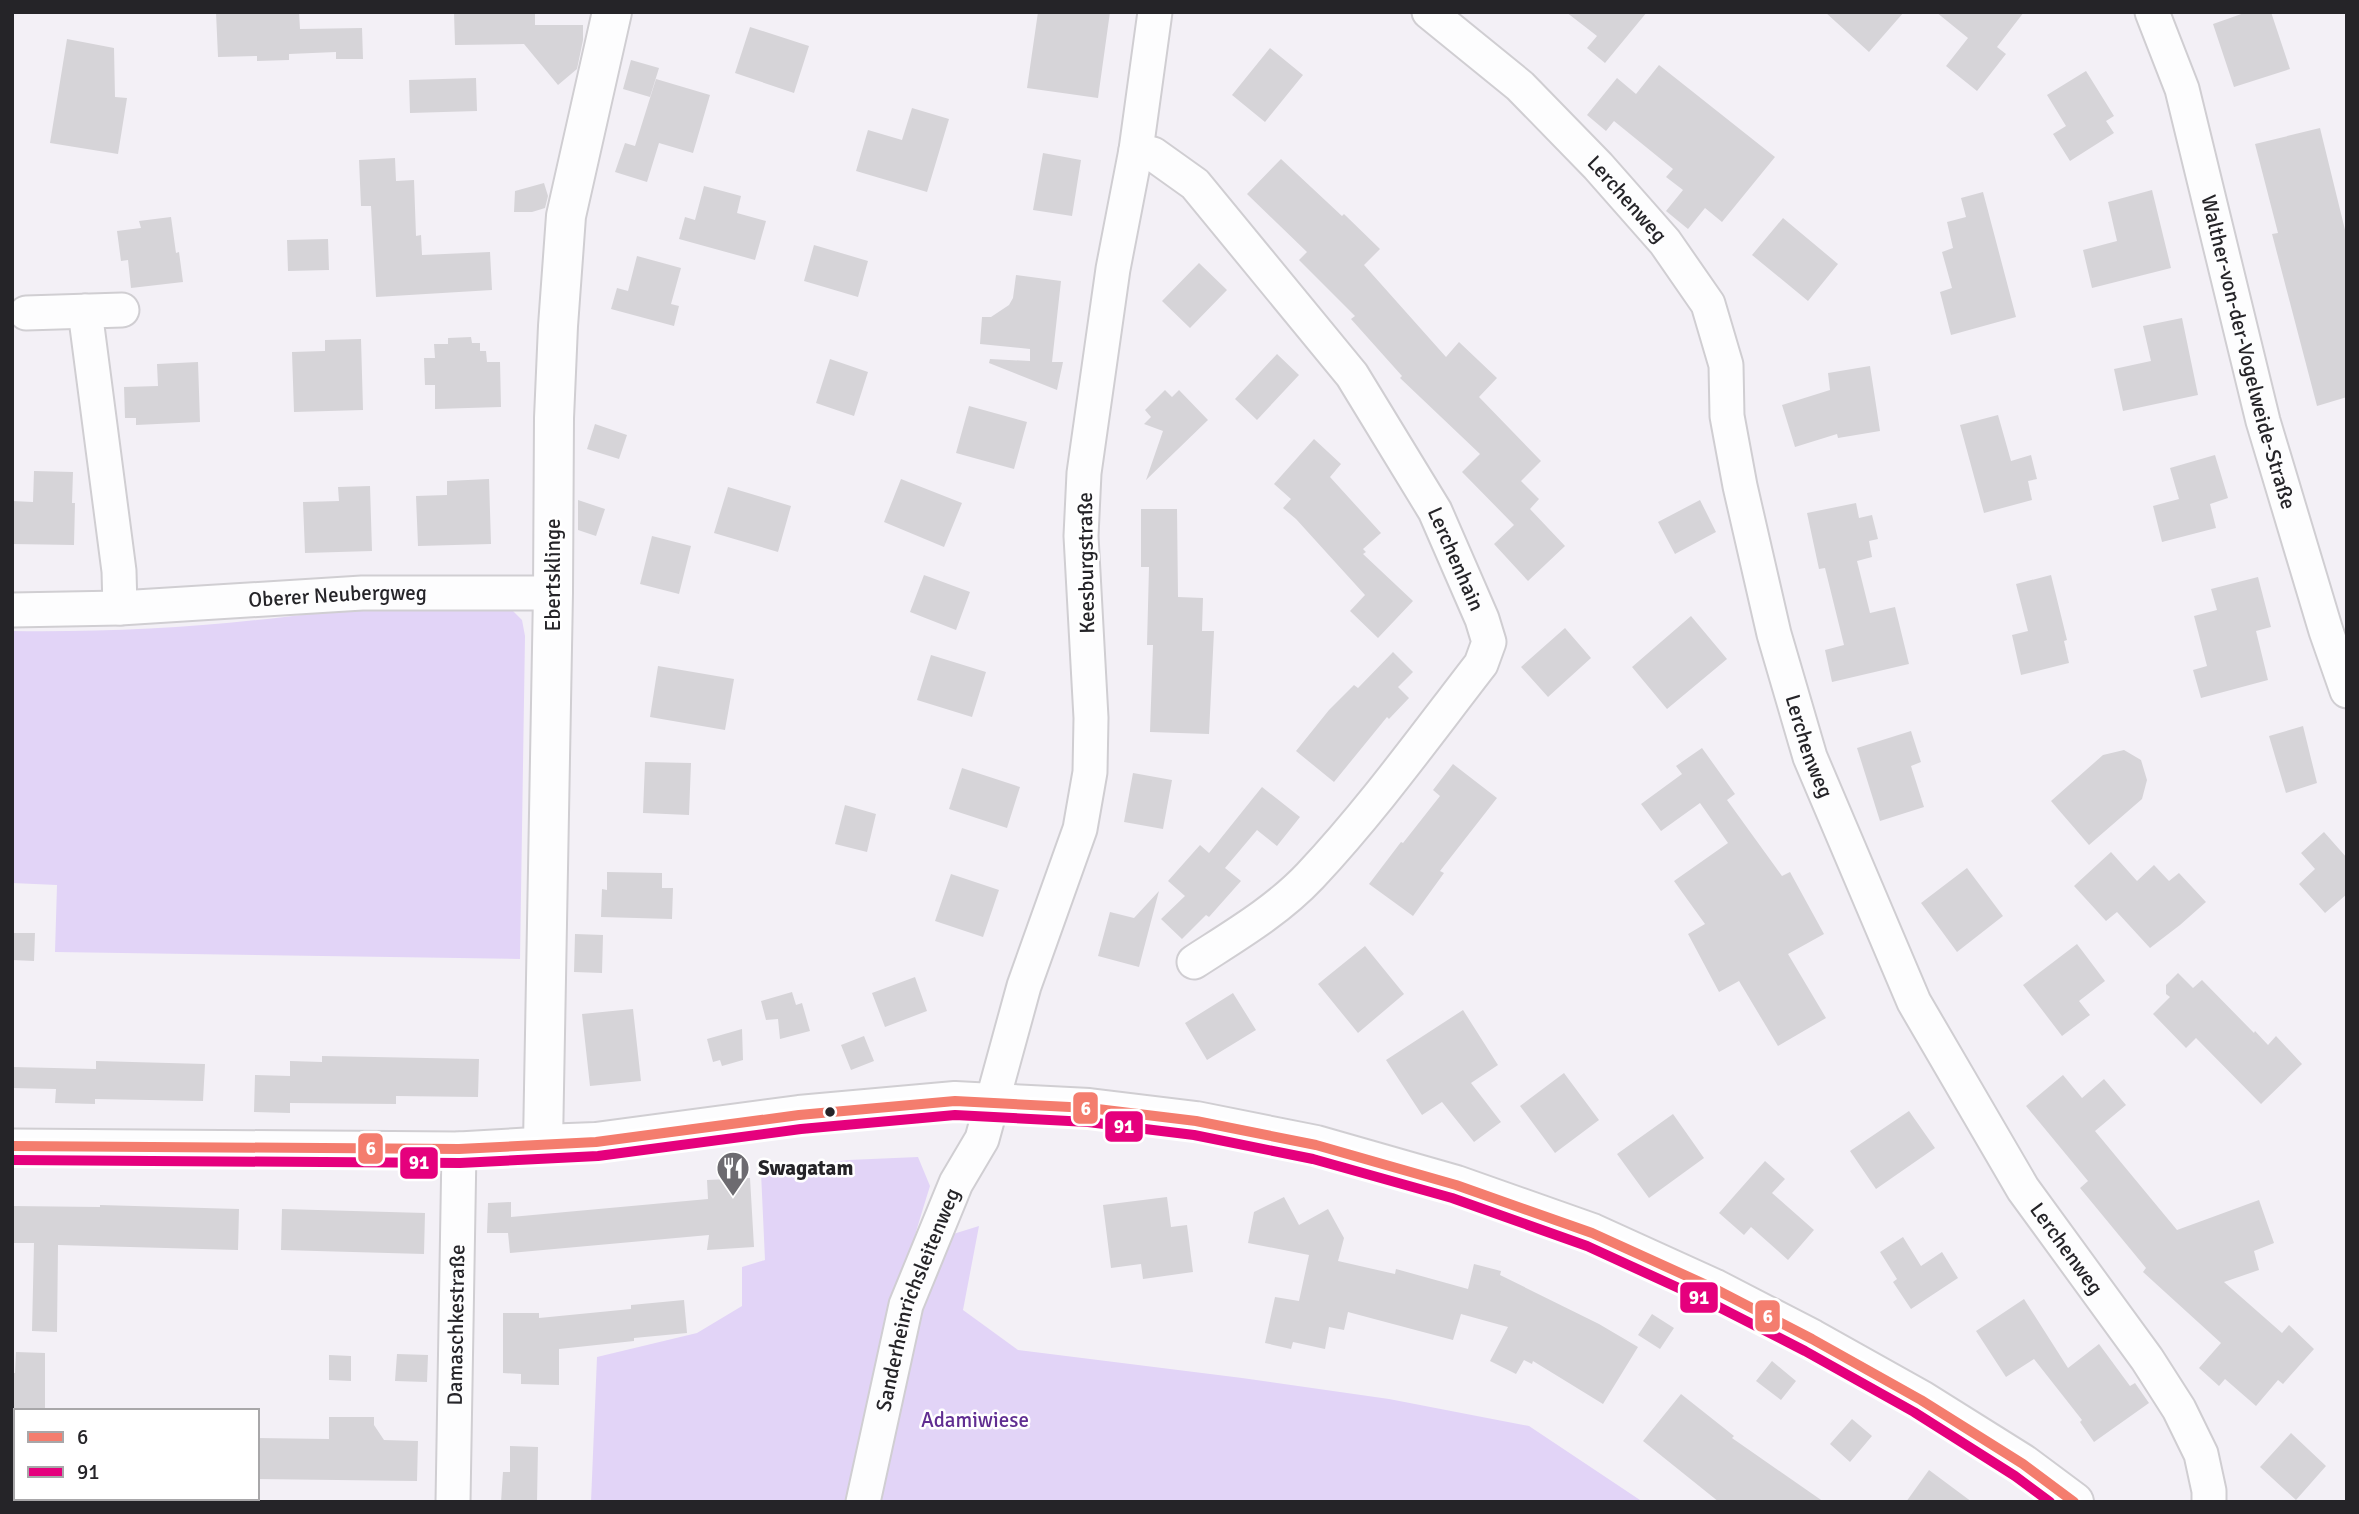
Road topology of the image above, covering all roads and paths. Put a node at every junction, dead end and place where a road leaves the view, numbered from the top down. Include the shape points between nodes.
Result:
1 (612, 12) edge
2 (1155, 12) edge
3 (1429, 12) edge
4 (2152, 12) edge
5 (1136, 150) junction
6 (122, 310) dead end
7 (85, 311) junction
8 (26, 313) dead end
9 (553, 593) junction
10 (120, 608) junction
11 (12, 610) edge
12 (2347, 691) edge
13 (1194, 962) dead end
14 (993, 1104) junction
15 (543, 1144) junction
16 (12, 1146) edge
17 (459, 1149) junction
18 (81, 1500) edge
19 (219, 1502) edge
20 (453, 1502) edge
21 (863, 1502) edge
22 (2074, 1502) edge
23 (2209, 1502) edge

1 - 9 street, Ebertsklinge via 566,216 554,418
2 - 5 street, Keesburgstraße
3 - 23 street, Lerchenweg via 1520,86 1598,166 1665,242 1708,304 1726,365 1727,416 1740,486 1774,634 1810,757 1914,1002 2023,1189 2179,1409 2200,1454
4 - 12 street, Walther-von-der-Vogelweide-Straße via 2182,89 2263,421
5 - 13 street, Lerchenhain via 1153,154 1195,184 1352,375 1436,511 1489,642 1481,664 1309,877 1257,921
5 - 14 street, Keesburgstraße via 1113,269 1084,474 1081,536 1090,772 1080,829 1024,986
6 - 7 street
7 - 8 street
7 - 10 street
9 - 10 street, Oberer Neubergweg via 362,593
9 - 15 street, Ebertsklinge
10 - 11 street, Oberer Neubergweg
14 - 15 street via 955,1101 871,1107 596,1142
14 - 21 street, Sanderheinrichsleitenweg via 982,1139 956,1184 906,1305
14 - 22 street via 1089,1108 1196,1121 1316,1145 1456,1185 1592,1233 1812,1339 2023,1464
15 - 17 street
16 - 17 street
17 - 20 street, Damaschkestraße
18 - 19 street

